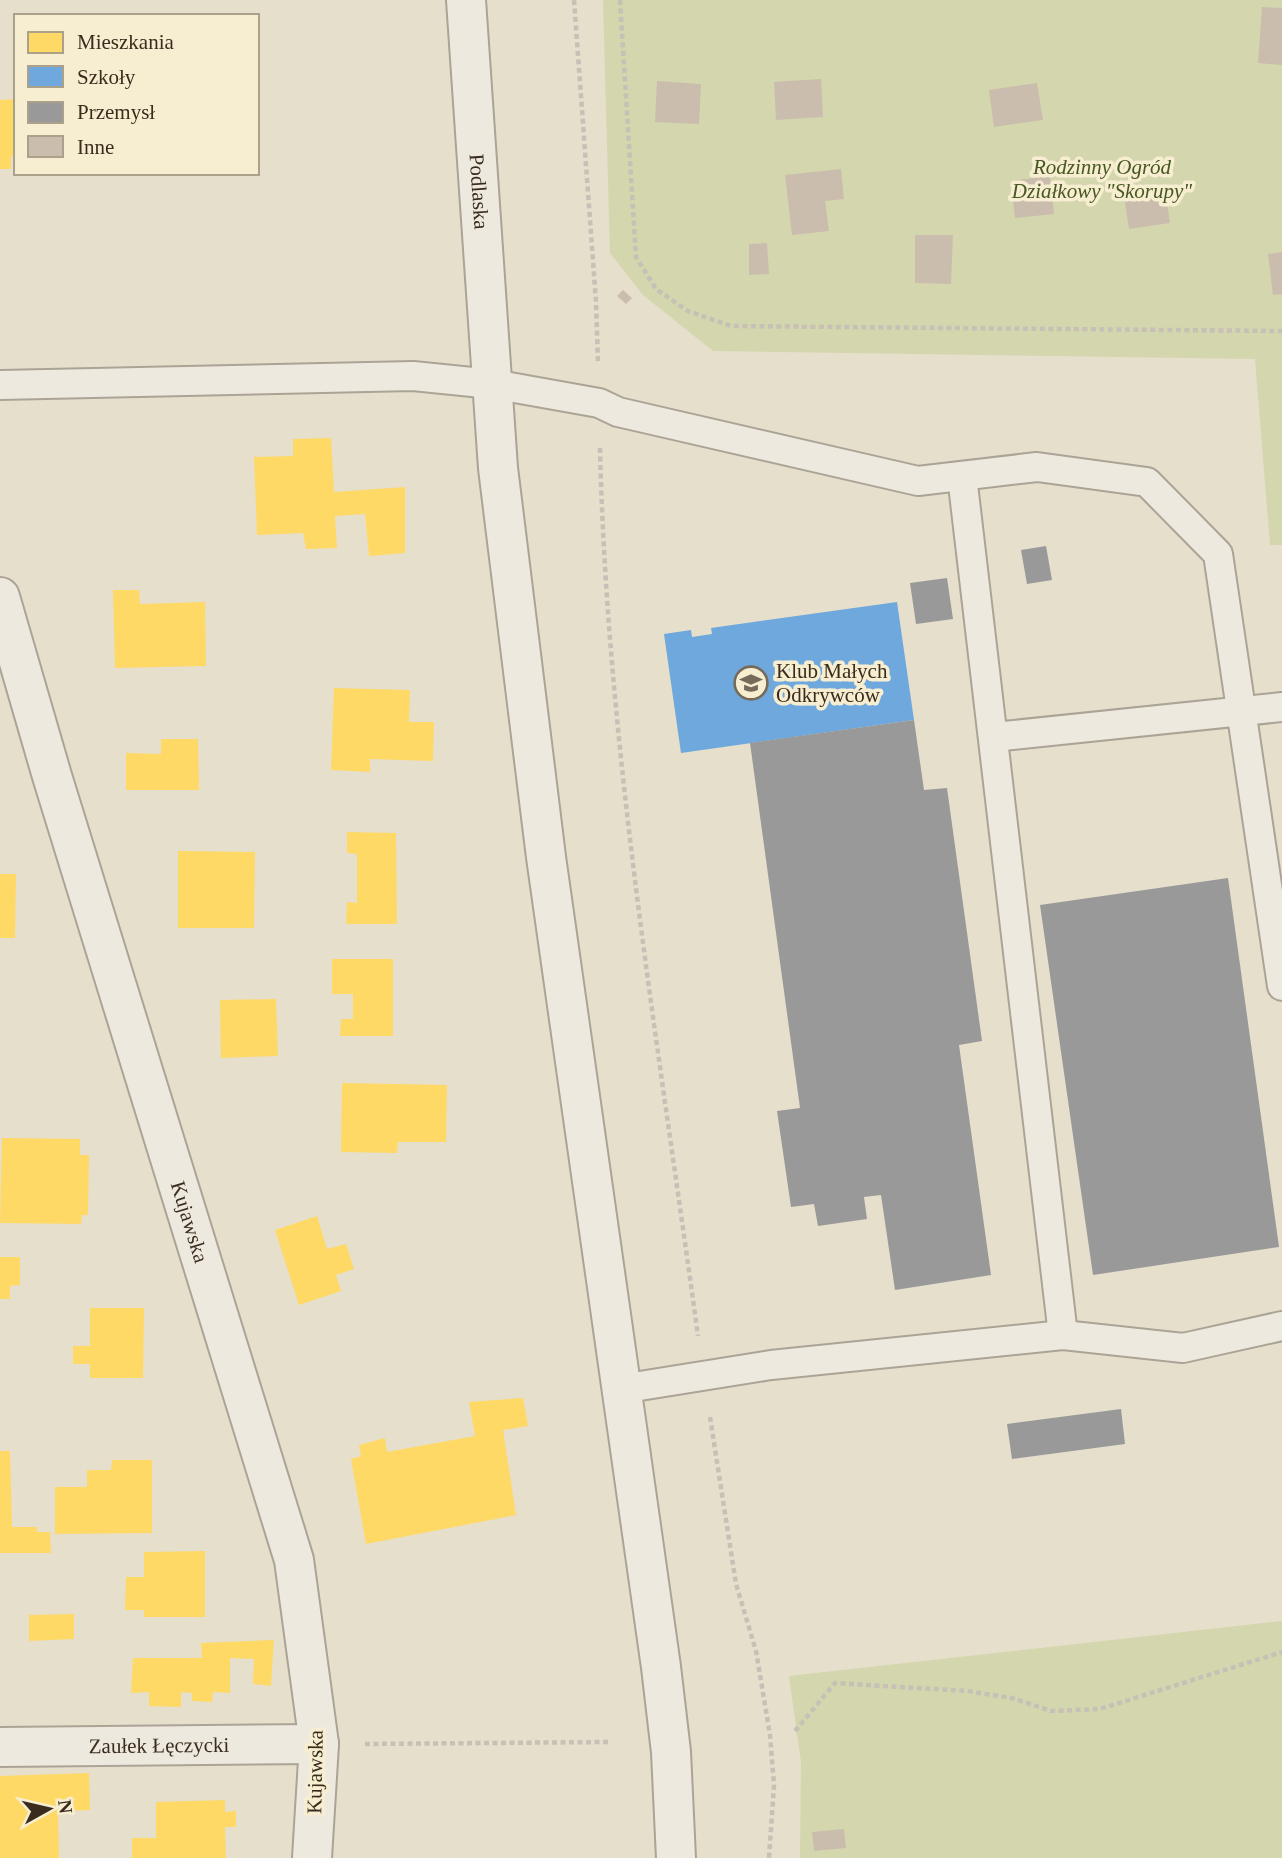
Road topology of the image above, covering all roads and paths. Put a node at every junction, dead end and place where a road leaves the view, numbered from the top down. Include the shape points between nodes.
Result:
1 (466, 0) edge
2 (574, 0) edge
3 (620, 0) edge
4 (1282, 331) edge
5 (0, 384) edge
6 (492, 384) junction
7 (599, 403) junction
8 (962, 476) junction
9 (0, 597) edge
10 (1282, 707) edge
11 (1242, 711) junction
12 (994, 737) junction
13 (1282, 986) edge
14 (1282, 1326) edge
15 (1063, 1335) junction
16 (704, 1375) junction
17 (621, 1389) junction
18 (1282, 1652) edge
19 (795, 1731) dead end
20 (609, 1742) dead end
21 (319, 1744) junction
22 (0, 1747) edge
23 (313, 1858) edge
24 (676, 1858) edge
25 (769, 1858) edge

1 - 6 street, Podlaska
2 - 7 path
3 - 4 path via 636,257 656,289 688,311 731,326
5 - 6 lane via 413,376
6 - 7 lane
6 - 17 street, Podlaska via 498,468 546,857
7 - 8 lane via 618,412 918,481
7 - 16 path via 609,636 620,762
8 - 11 lane via 1037,467 1147,482 1218,554
8 - 12 lane
9 - 21 street, Kujawska via 294,1560
10 - 11 lane
11 - 12 lane
11 - 13 lane
12 - 15 lane
14 - 15 lane via 1183,1348
15 - 16 lane
16 - 17 lane
16 - 25 path via 736,1584 757,1651 770,1735 774,1785
17 - 24 street, Podlaska via 671,1752
18 - 19 path via 1100,1709 1051,1711 1012,1698 967,1691 835,1683
20 - 21 path
21 - 22 street, Zaułek Łęczycki
21 - 23 street, Kujawska

